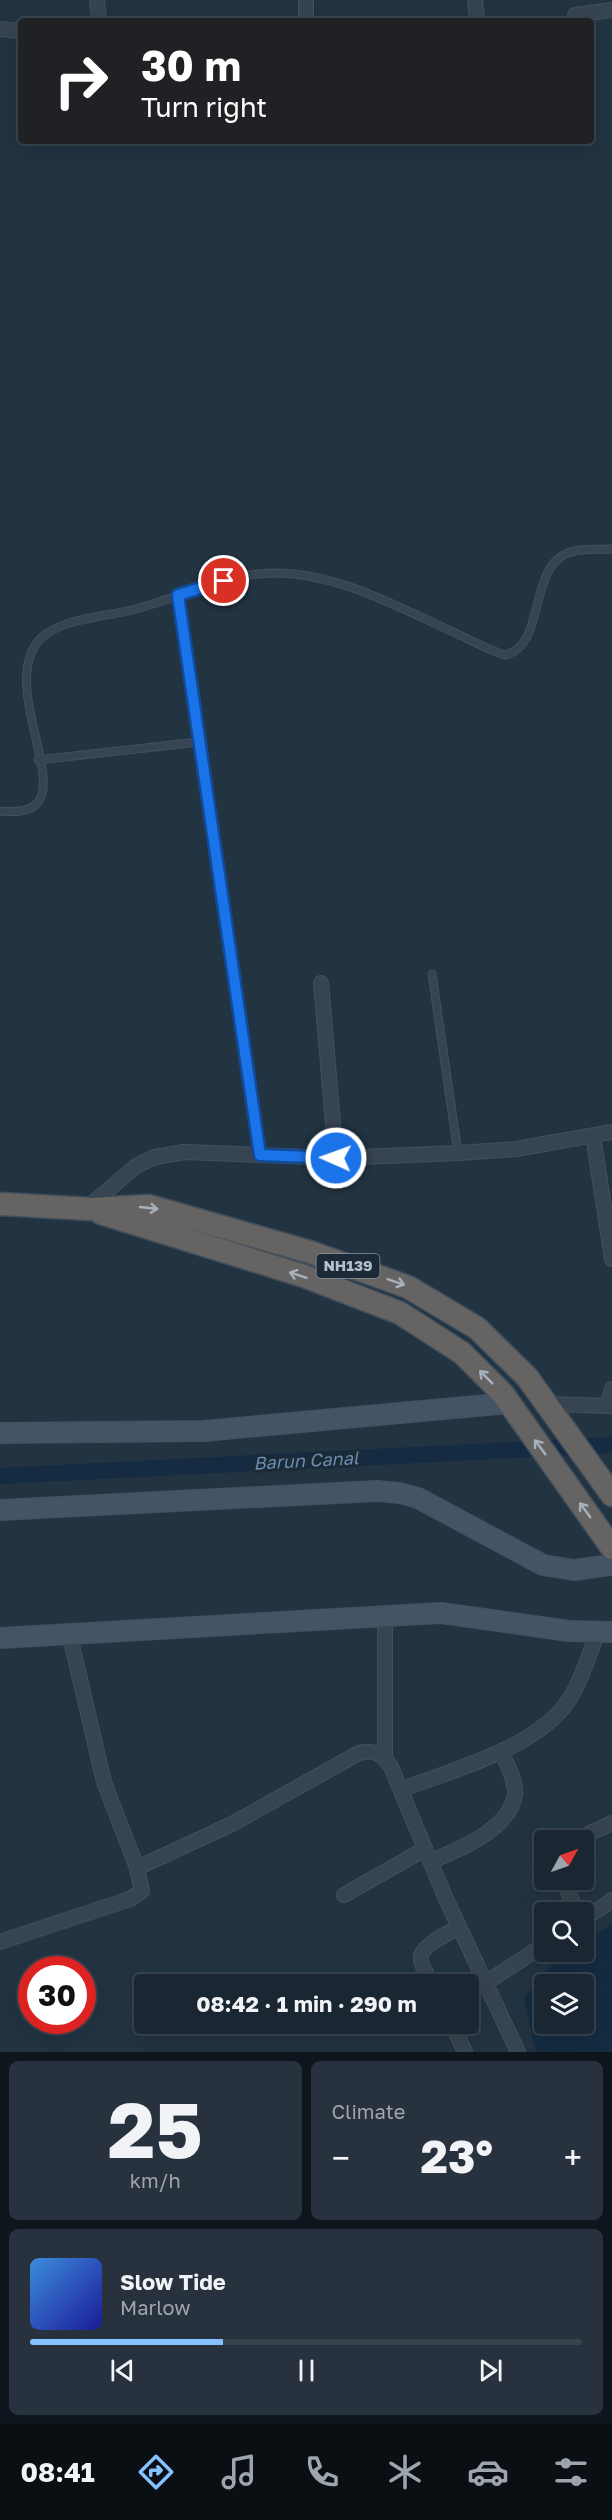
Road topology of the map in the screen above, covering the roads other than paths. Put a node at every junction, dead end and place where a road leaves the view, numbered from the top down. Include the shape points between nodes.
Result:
1 (97, 0) edge
2 (306, 0) edge
3 (476, 0) edge
4 (573, 0) edge
5 (612, 10) edge
6 (99, 18) edge
7 (306, 18) edge
8 (477, 18) edge
9 (575, 18) edge
10 (0, 29) edge
11 (18, 31) edge
12 (612, 549) edge
13 (178, 595) junction
14 (199, 742) junction
15 (38, 760) junction
16 (0, 811) edge
17 (432, 974) dead end
18 (321, 983) dead end
19 (612, 1132) edge
20 (593, 1136) junction
21 (458, 1153) junction
22 (260, 1155) junction
23 (336, 1158) junction
24 (0, 1204) edge
25 (88, 1209) junction
26 (612, 1259) edge
27 (612, 1389) edge
28 (509, 1403) junction
29 (609, 1406) edge
30 (553, 1411) junction
31 (0, 1433) edge
32 (612, 1495) edge
33 (0, 1510) edge
34 (612, 1548) edge
35 (612, 1565) edge
36 (385, 1617) junction
37 (69, 1632) junction
38 (605, 1632) edge
39 (0, 1638) edge
40 (501, 1751) junction
41 (385, 1758) junction
42 (401, 1790) junction
43 (612, 1823) edge
44 (594, 1831) edge
45 (428, 1855) junction
46 (137, 1868) junction
47 (344, 1895) dead end
48 (612, 1900) edge
49 (594, 1912) edge
50 (459, 1927) junction
51 (0, 1942) edge
52 (534, 1951) edge
53 (427, 1974) edge
54 (487, 1982) junction
55 (457, 2034) edge
56 (465, 2052) edge
57 (518, 2052) edge

1 - 6 street
2 - 7 street
3 - 8 street
4 - 9 street
5 - 9 street
10 - 11 street
12 - 13 lane via 574,551 560,557 546,576 527,636 514,653 505,655 311,576 260,574
13 - 14 lane
13 - 15 lane via 55,629 40,638 29,652 24,685
14 - 15 lane
14 - 22 lane
15 - 16 lane via 43,780 39,802 22,811
17 - 21 lane
18 - 23 street
19 - 20 street
20 - 21 street via 516,1149
20 - 26 street
21 - 23 street
22 - 23 street
22 - 25 street via 184,1152 155,1157 136,1166
24 - 25 highway, NH139
28 -> 25 highway, NH139 via 462,1353 400,1313 304,1276
25 -> 30 highway, NH139 via 149,1206 310,1252 408,1287 477,1328 527,1377
27 - 29 street
28 - 31 main road via 204,1431
34 -> 28 highway, NH139
29 - 30 street
30 - 32 highway, NH139
33 - 35 main road via 400,1493 434,1505 543,1565 574,1570
36 - 37 main road
36 - 38 main road via 441,1613
36 - 41 street
37 - 39 main road
37 - 46 street via 104,1782
38 - 40 street via 560,1712 531,1736
40 - 42 street
40 - 45 street via 514,1785 513,1803 507,1813 483,1836
41 - 42 street
41 - 46 street via 369,1750 359,1753 232,1824
42 - 45 street
43 - 44 street
45 - 47 street
45 - 50 street
46 - 51 street via 142,1891 136,1895
48 - 49 street
50 - 53 street via 422,1953 420,1959
50 - 54 street
52 - 54 street
54 - 57 street
55 - 56 street

